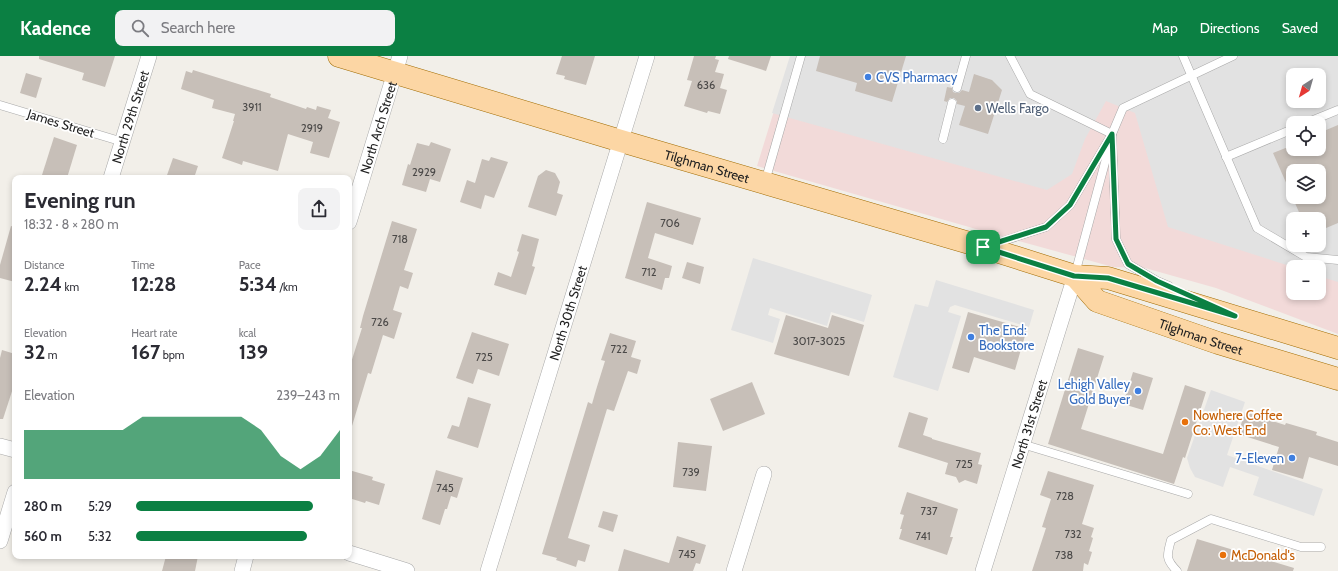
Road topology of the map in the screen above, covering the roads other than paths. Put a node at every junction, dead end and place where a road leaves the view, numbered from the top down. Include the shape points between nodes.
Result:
1 (149, 56) edge
2 (339, 56) edge
3 (647, 56) edge
4 (801, 56) edge
5 (966, 56) edge
6 (1010, 56) edge
7 (1183, 56) edge
8 (1233, 56) edge
9 (397, 64) edge
10 (1191, 75) junction
11 (957, 88) dead end
12 (952, 103) dead end
13 (0, 105) edge
14 (1338, 110) edge
15 (1323, 116) edge
16 (1286, 132) edge
17 (1112, 134) junction
18 (943, 139) dead end
19 (621, 141) junction
20 (123, 142) junction
21 (1226, 157) junction
22 (112, 175) edge
23 (764, 183) junction
24 (352, 212) edge
25 (983, 247) junction
26 (1338, 260) edge
27 (1074, 276) junction
28 (1235, 316) junction
29 (1338, 348) edge
30 (1338, 379) edge
31 (1022, 444) junction
32 (0, 446) edge
33 (12, 449) edge
34 (764, 474) dead end
35 (1188, 494) dead end
36 (12, 502) edge
37 (0, 541) edge
38 (1321, 547) dead end
39 (352, 554) edge
40 (245, 559) edge
41 (242, 571) edge
42 (407, 571) edge
43 (488, 571) edge
44 (734, 571) edge
45 (983, 571) edge
46 (1177, 571) edge

1 - 20 street, North 29th Street
2 - 9 main road, Tilghman Street
3 - 19 street, North 30th Street
4 - 23 lane
5 - 11 lane
6 - 17 lane via 1030,94
7 - 10 lane
8 - 10 lane
9 - 19 main road, Tilghman Street
9 - 24 street, North Arch Street
10 - 17 lane via 1123,108
10 - 21 lane
12 - 18 lane
13 - 20 lane, James Street
14 - 15 lane
16 - 21 lane
17 - 25 lane via 1070,205 1046,227
17 - 27 lane
17 - 28 lane via 1116,239 1128,264 1157,281
19 - 23 main road, Tilghman Street
19 - 43 street, North 30th Street
20 - 22 street, North 29th Street
21 - 26 lane via 1257,228 1306,257
23 - 25 main road, Tilghman Street
25 - 27 main road, Tilghman Street
27 - 28 main road, Tilghman Street via 1108,278
27 - 30 main road, Tilghman Street via 1097,302 1218,343
27 - 31 street, North 31st Street
28 - 29 main road, Tilghman Street
31 - 35 lane
31 - 45 street, North 31st Street
32 - 33 street
34 - 44 street
36 - 37 street
38 - 46 lane via 1301,547 1211,519 1171,540 1167,554 1169,563
39 - 42 street
40 - 41 street

